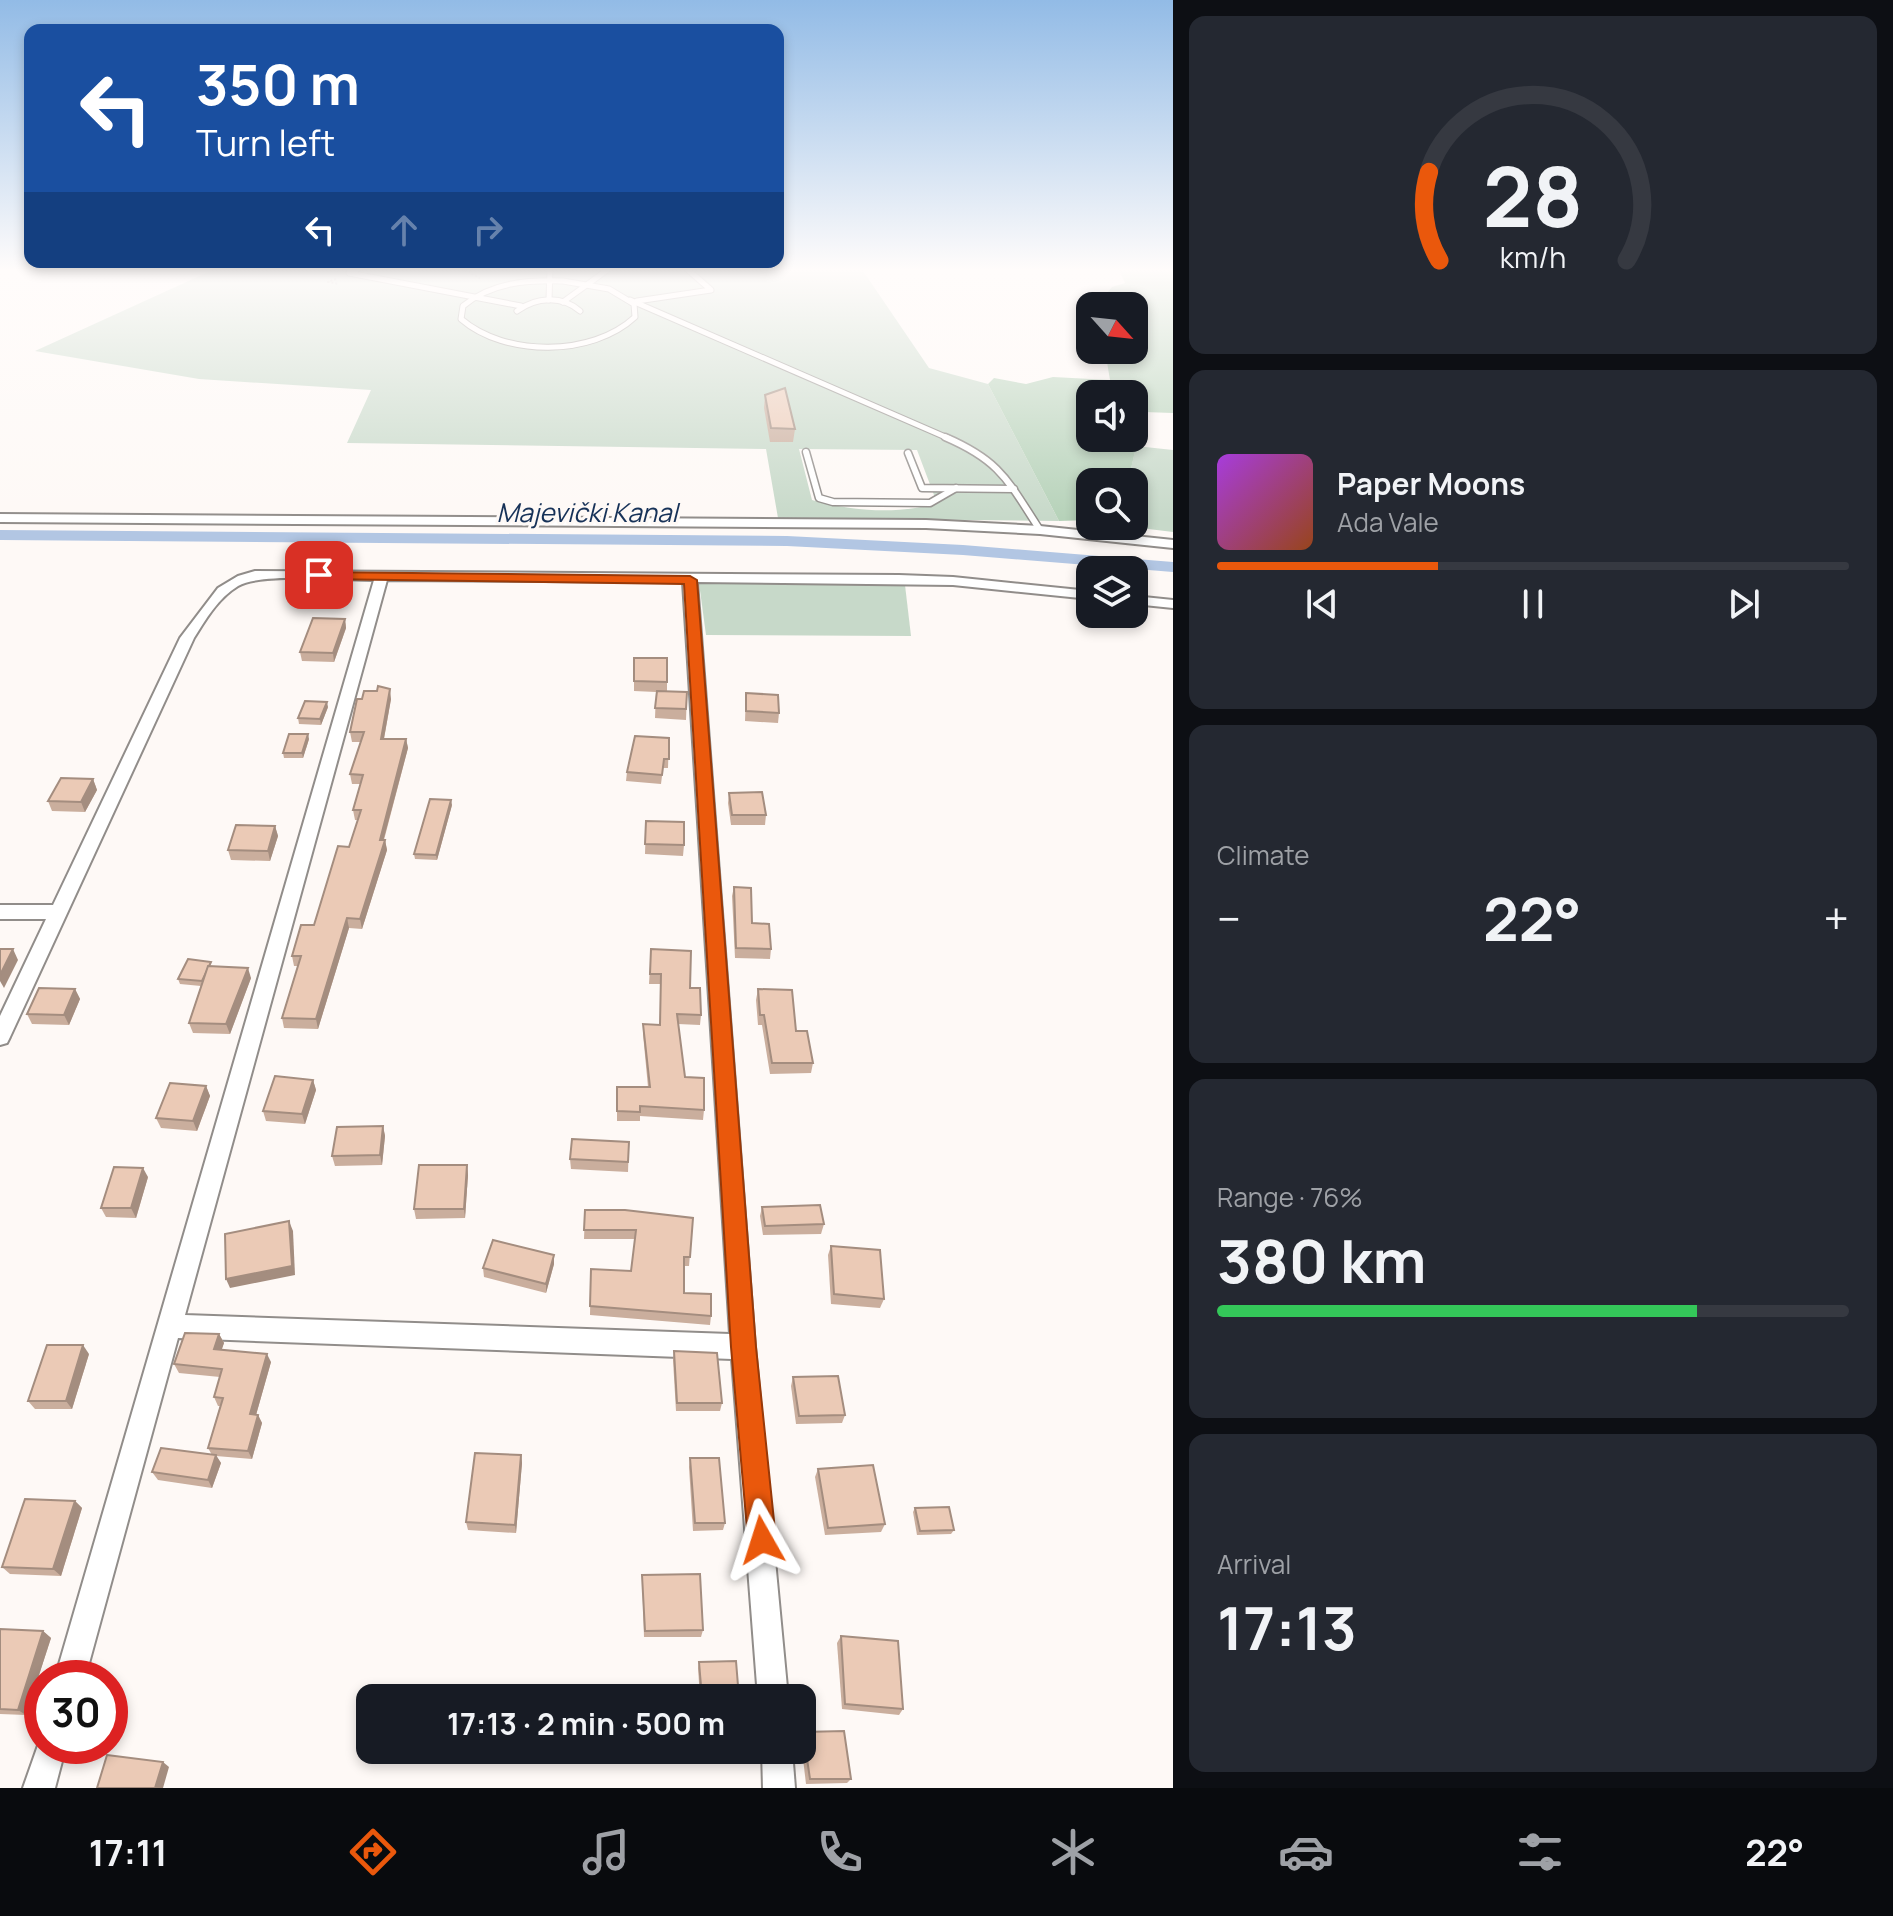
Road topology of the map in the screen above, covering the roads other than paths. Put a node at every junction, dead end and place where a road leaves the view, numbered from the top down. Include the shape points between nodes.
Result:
1 (748, 351) edge
2 (806, 452) dead end
3 (908, 453) dead end
4 (956, 488) junction
5 (1014, 489) junction
6 (0, 518) edge
7 (1040, 530) junction
8 (1173, 544) edge
9 (382, 575) junction
10 (690, 580) junction
11 (1076, 594) edge
12 (1148, 601) edge
13 (1173, 604) edge
14 (0, 912) edge
15 (60, 912) junction
16 (0, 1037) edge
17 (169, 1326) junction
18 (743, 1347) junction
19 (75, 1660) edge
20 (772, 1684) edge
21 (46, 1764) edge
22 (778, 1764) edge
23 (39, 1788) edge
24 (779, 1788) edge

1 - 5 lane via 978,451 999,467
2 - 4 lane via 819,498 833,502 930,503
3 - 4 lane via 922,488
4 - 5 lane
5 - 7 lane
6 - 7 street via 926,524
7 - 8 street
9 - 10 street
9 - 15 street via 255,575 234,579 217,595 187,638
9 - 17 street
10 - 11 street via 940,581
10 - 18 street
12 - 13 street
14 - 15 street
15 - 16 street
17 - 18 street
17 - 19 street
18 - 20 street
21 - 23 street
22 - 24 street

